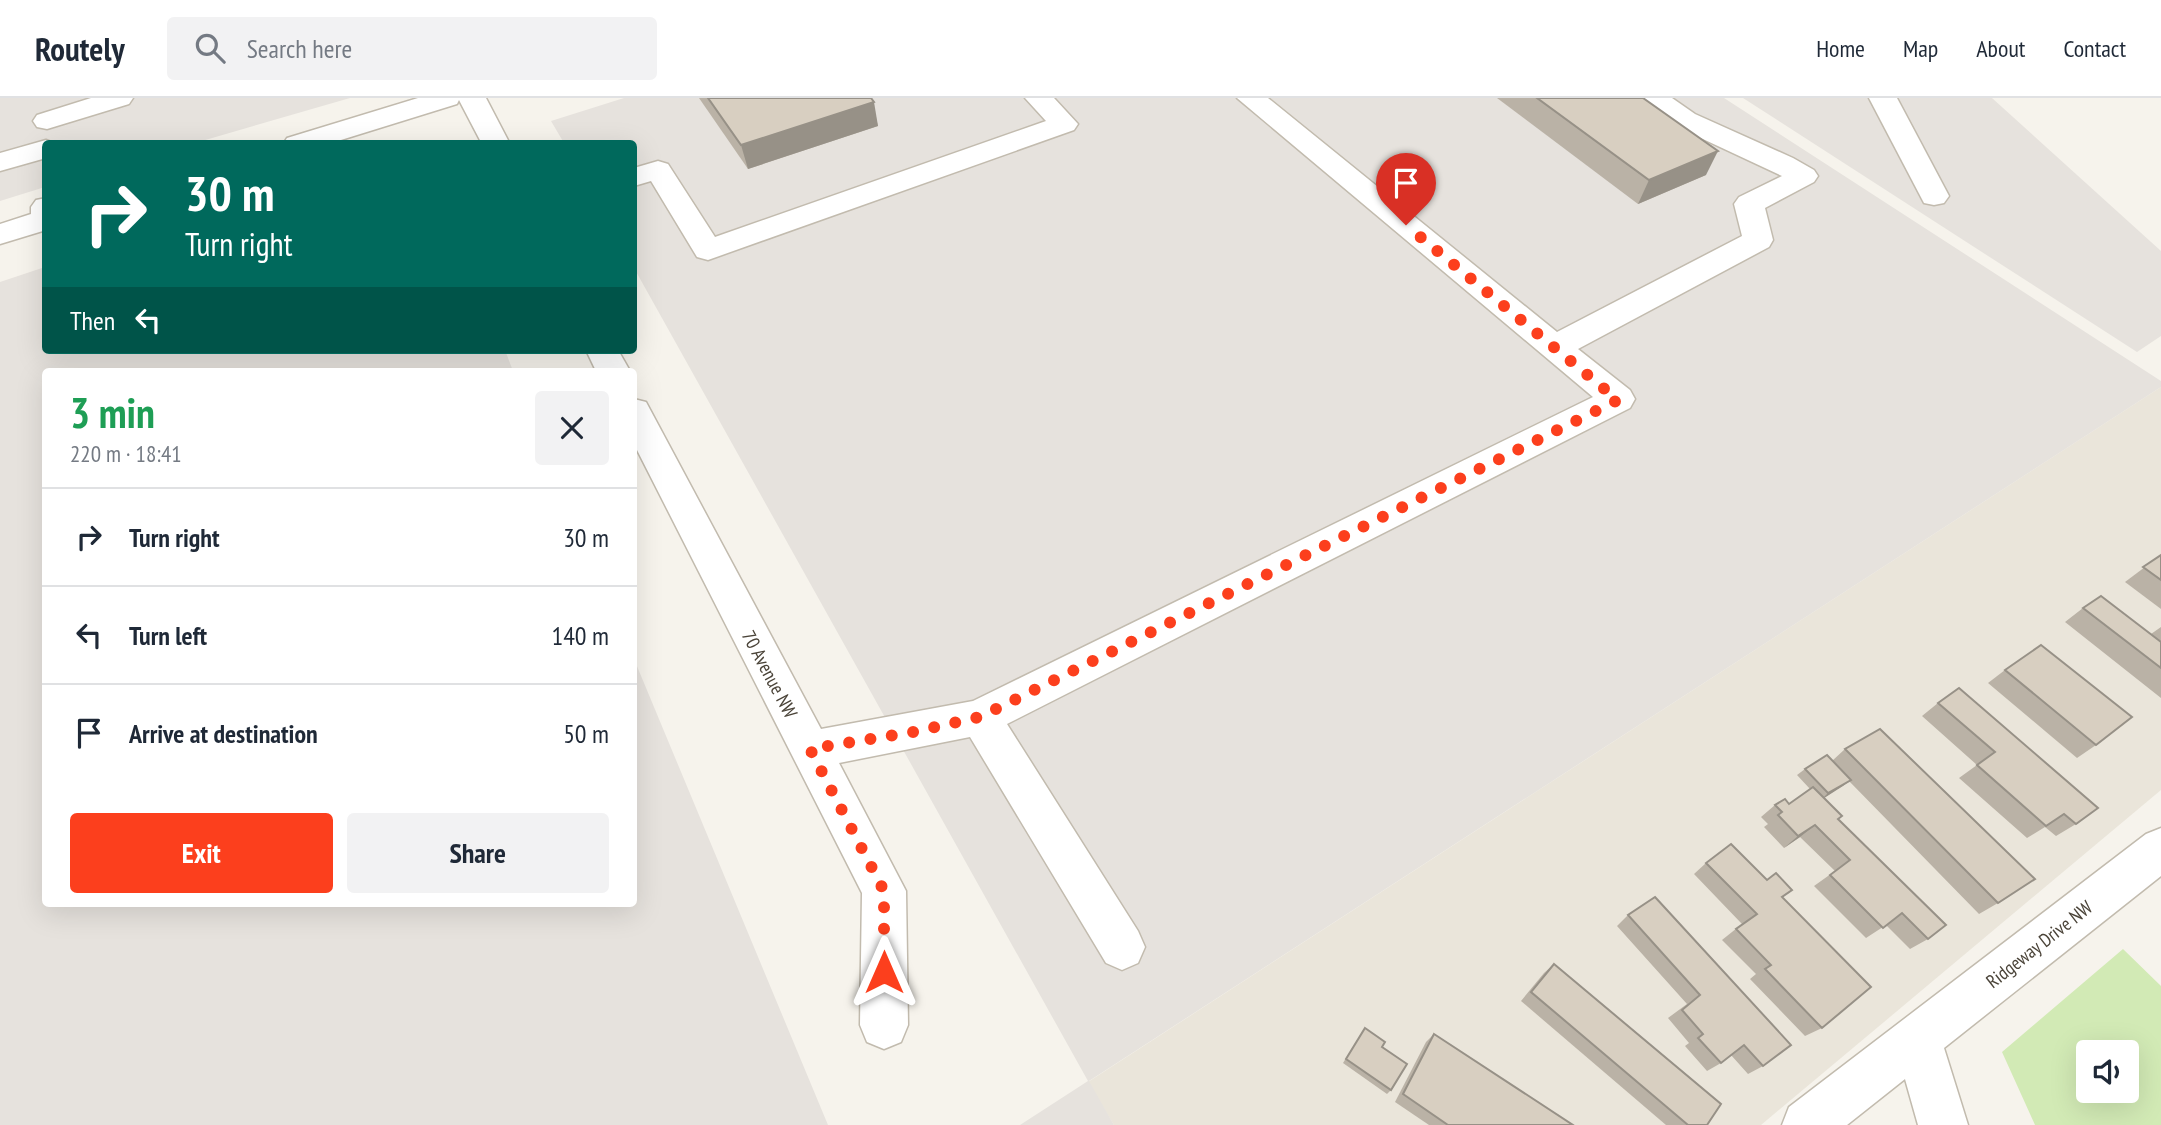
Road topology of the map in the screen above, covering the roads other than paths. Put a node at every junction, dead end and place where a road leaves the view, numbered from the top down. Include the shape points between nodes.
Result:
1 (119, 98) edge
2 (447, 98) edge
3 (472, 98) edge
4 (1039, 98) edge
5 (1251, 98) edge
6 (1654, 98) edge
7 (1883, 98) edge
8 (45, 128) edge
9 (310, 140) edge
10 (494, 140) edge
11 (0, 162) edge
12 (637, 176) edge
13 (1934, 196) dead end
14 (42, 221) edge
15 (0, 234) edge
16 (1555, 347) junction
17 (637, 417) edge
18 (980, 717) junction
19 (810, 749) junction
20 (2161, 849) edge
21 (1122, 947) dead end
22 (884, 1025) dead end
23 (1917, 1038) junction
24 (1807, 1125) edge
25 (1943, 1125) edge

1 - 8 street
2 - 9 street
3 - 10 street
4 - 12 street via 1064,124 708,250 658,170
5 - 16 street
6 - 16 street via 1685,120 1804,176 1749,204 1758,240
7 - 13 street
8 - 11 street
14 - 15 street
16 - 18 street via 1618,400
17 - 19 street, 70 Avenue NW
18 - 19 street
18 - 21 street
19 - 22 street, 70 Avenue NW via 884,891
20 - 23 street, Ridgeway Drive NW
23 - 24 street, Ridgeway Drive NW
23 - 25 street

